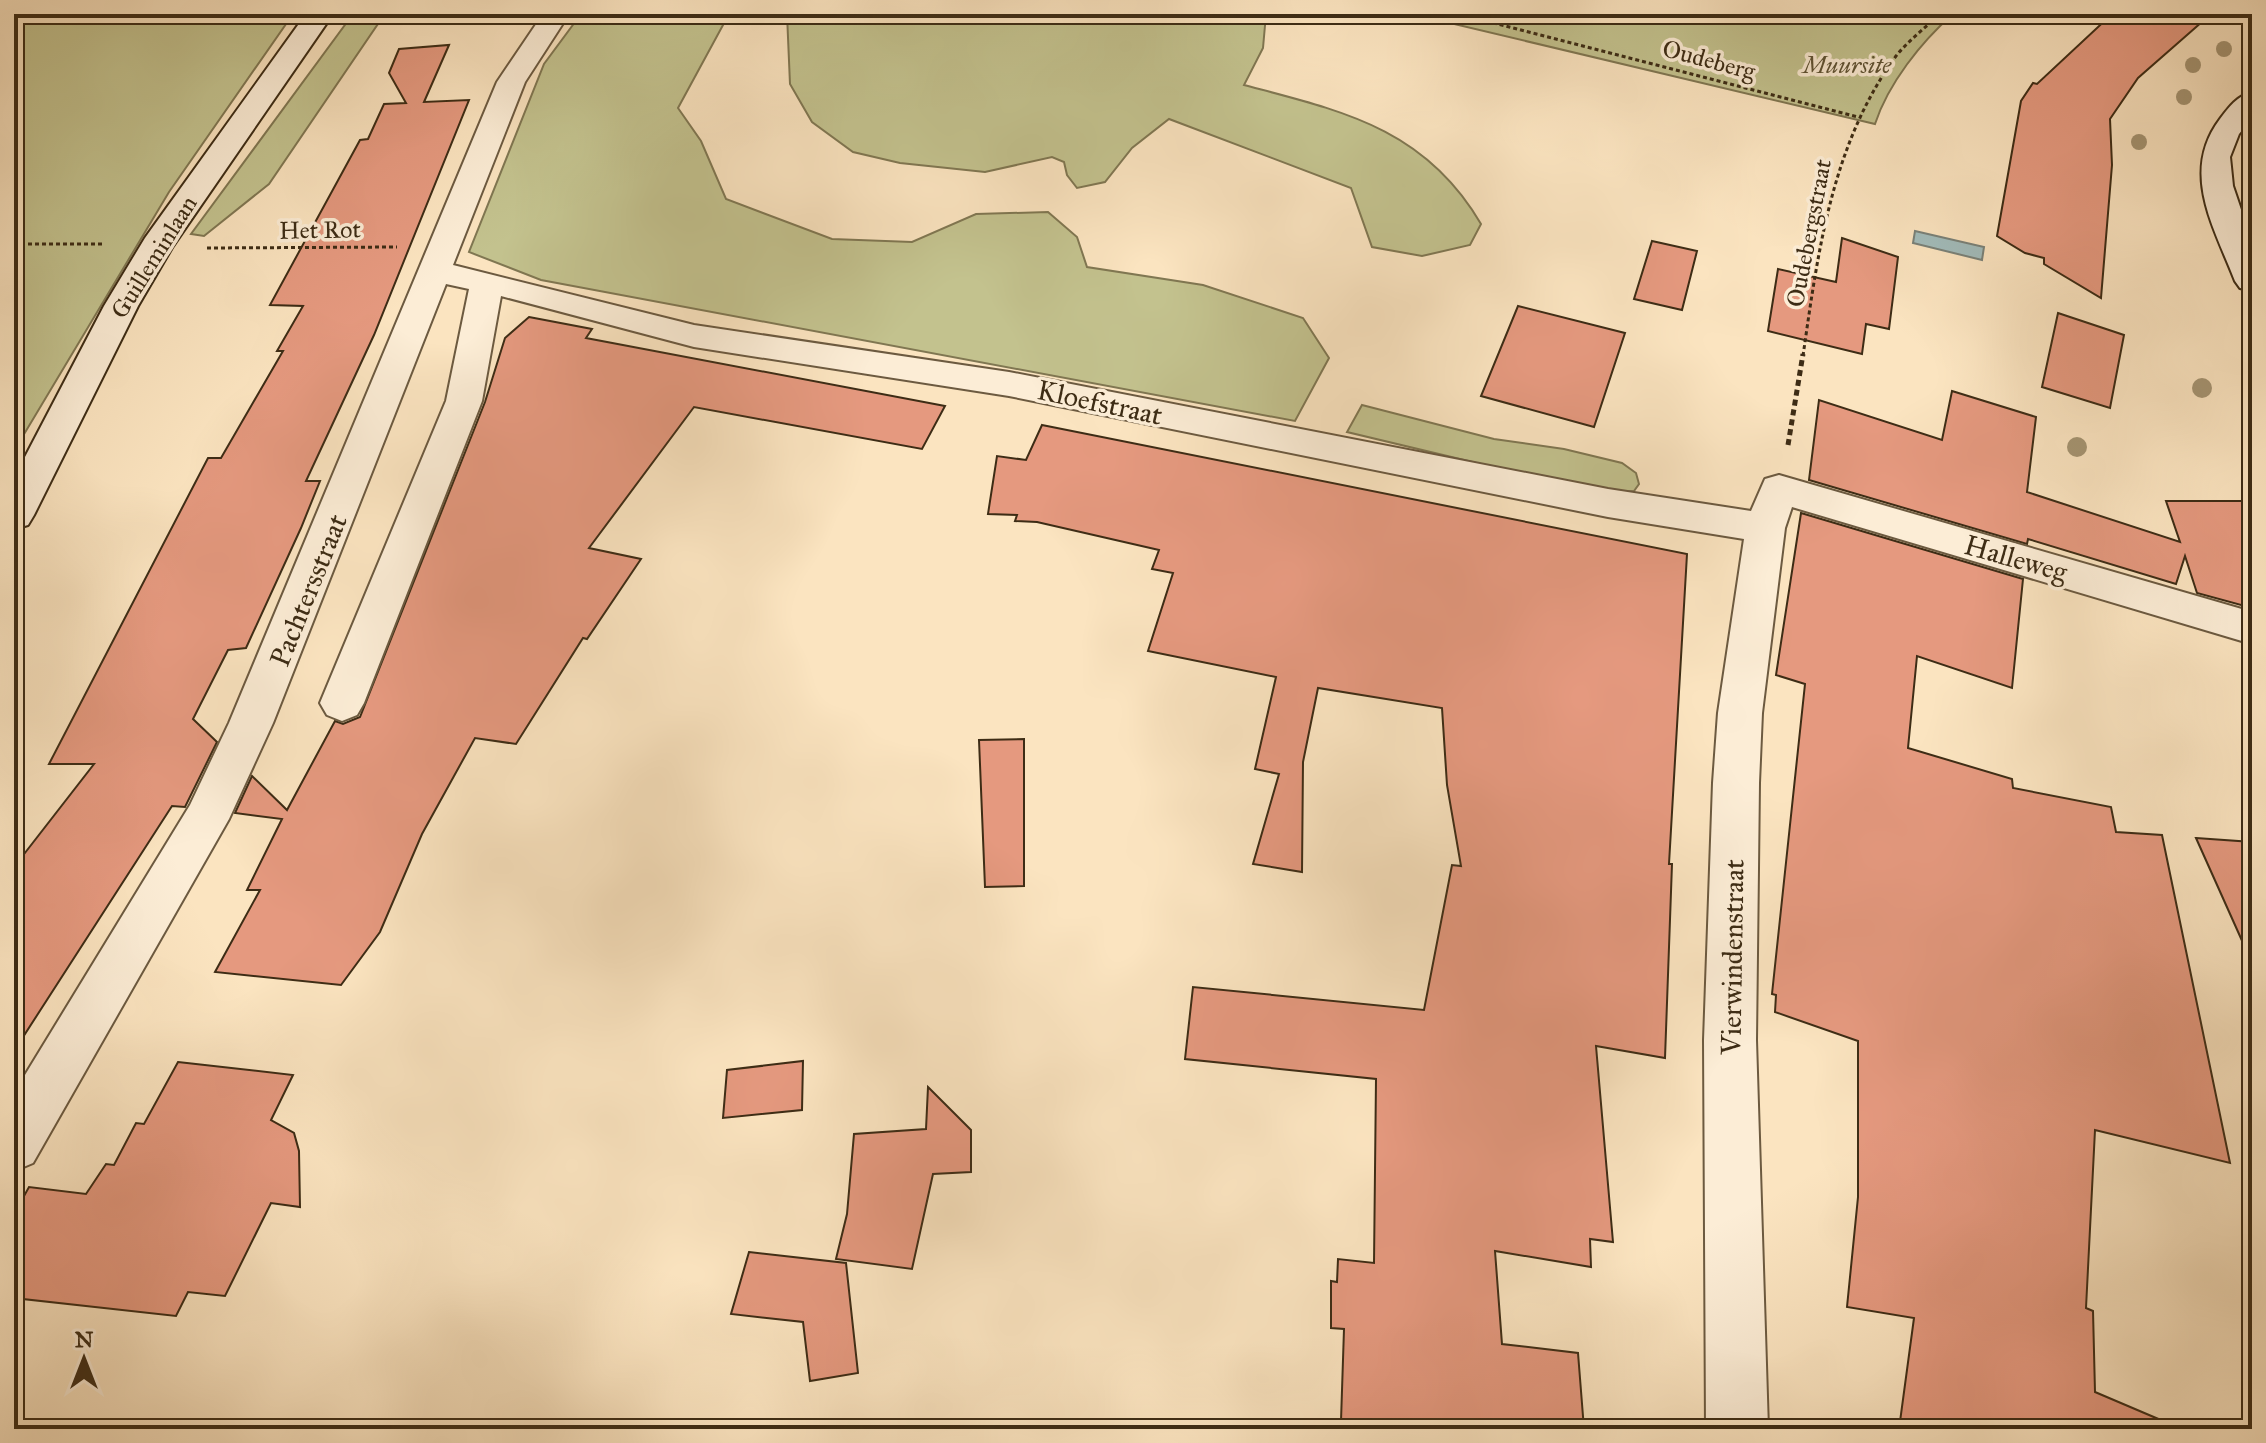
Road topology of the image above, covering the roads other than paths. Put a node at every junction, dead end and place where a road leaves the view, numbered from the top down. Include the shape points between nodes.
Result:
1 (320, 14) edge
2 (556, 14) edge
3 (2252, 101) edge
4 (436, 272) junction
5 (2252, 281) edge
6 (487, 282) junction
7 (1772, 508) junction
8 (14, 515) edge
9 (2252, 628) edge
10 (342, 703) dead end
11 (14, 1144) edge
12 (1737, 1429) edge

1 - 8 street, Guilleminlaan via 157,245
2 - 4 street, Pachtersstraat via 511,82
3 - 5 street via 2215,156 2224,211
4 - 6 street, Kloefstraat
4 - 11 street, Pachtersstraat via 271,681 206,819
6 - 7 street, Kloefstraat via 694,336 1009,384 1608,503
6 - 10 street via 464,401
7 - 9 street, Halleweg
7 - 12 street, Vierwindenstraat via 1741,701 1736,783 1730,1054

